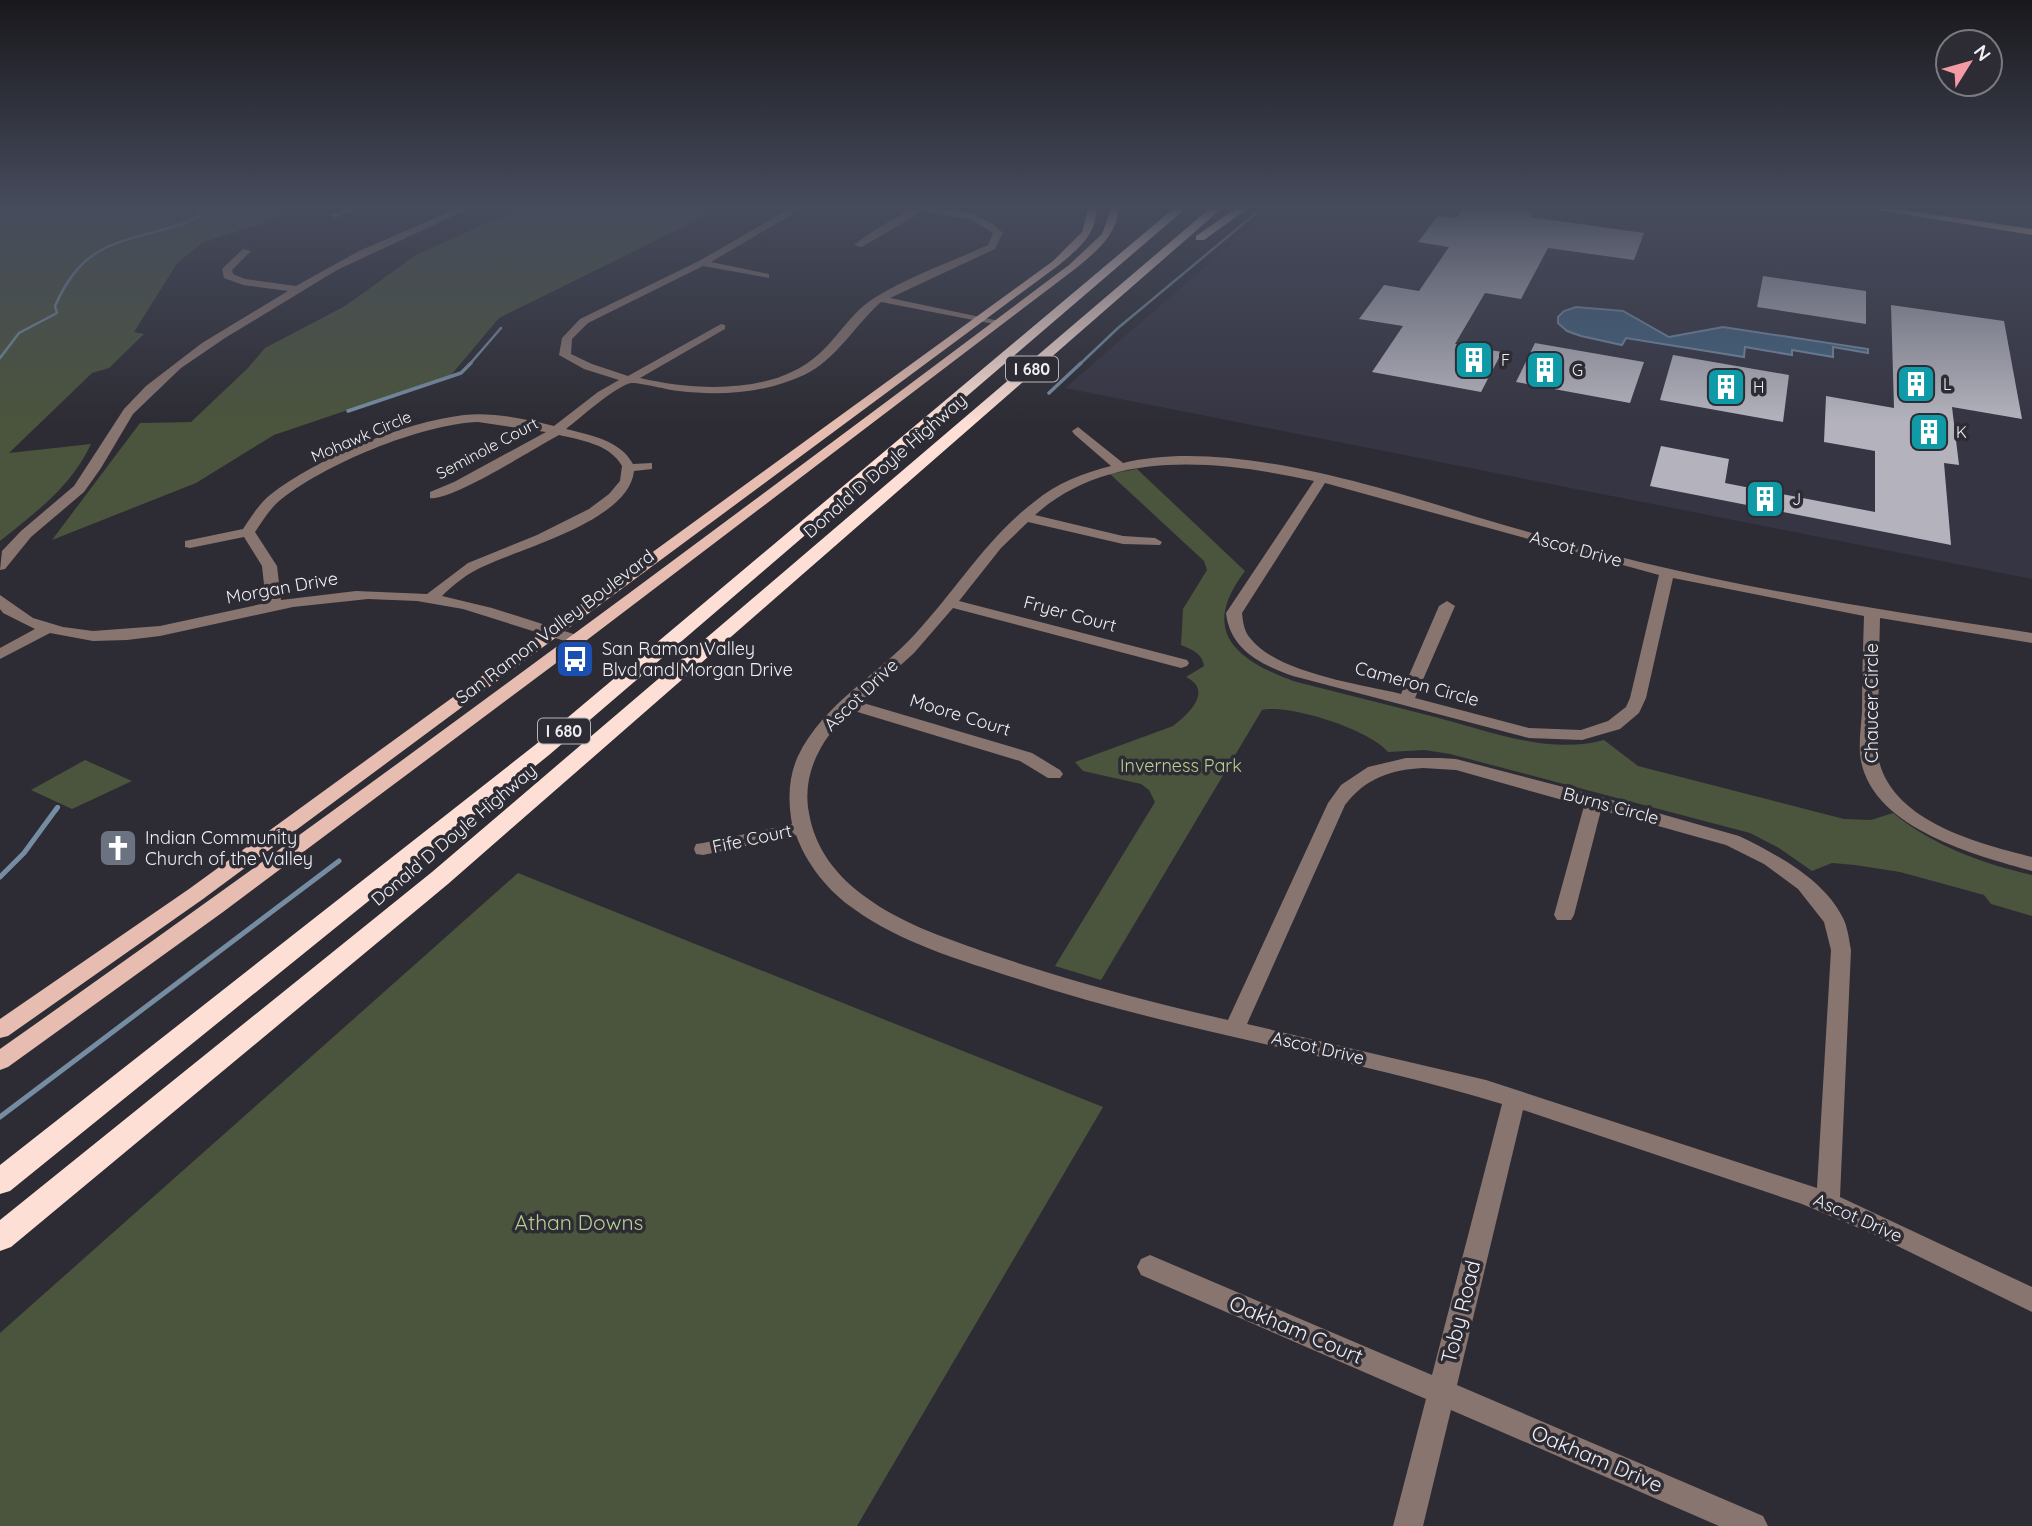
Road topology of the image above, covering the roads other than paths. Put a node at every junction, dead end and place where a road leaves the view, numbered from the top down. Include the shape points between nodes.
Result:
1 (239, 280) edge
2 (314, 280) edge
3 (667, 280) edge
4 (920, 280) edge
5 (1030, 280) edge
6 (1052, 280) edge
7 (1096, 280) edge
8 (1134, 280) edge
9 (298, 289) junction
10 (879, 299) junction
11 (980, 318) junction
12 (999, 322) junction
13 (721, 327) dead end
14 (565, 355) junction
15 (550, 357) dead end
16 (631, 378) junction
17 (742, 390) junction
18 (749, 401) dead end
19 (556, 431) junction
20 (1078, 431) dead end
21 (647, 466) dead end
22 (1119, 467) junction
23 (628, 468) junction
24 (1321, 480) junction
25 (435, 495) dead end
26 (1026, 517) junction
27 (248, 533) junction
28 (1155, 542) dead end
29 (190, 544) dead end
30 (0, 566) edge
31 (1667, 573) junction
32 (432, 597) junction
33 (0, 599) edge
34 (950, 603) junction
35 (274, 606) junction
36 (1447, 606) dead end
37 (1872, 612) junction
38 (46, 629) junction
39 (554, 633) junction
40 (2032, 638) edge
41 (577, 640) junction
42 (0, 654) edge
43 (1181, 663) dead end
44 (1406, 701) junction
45 (850, 704) junction
46 (1054, 774) dead end
47 (1594, 801) junction
48 (802, 828) junction
49 (703, 849) dead end
50 (2032, 864) edge
51 (1564, 915) dead end
52 (0, 1030) edge
53 (1234, 1030) junction
54 (0, 1061) edge
55 (1515, 1098) junction
56 (0, 1182) edge
57 (1828, 1203) junction
58 (0, 1238) edge
59 (1150, 1267) dead end
60 (2032, 1300) edge
61 (1441, 1392) junction
62 (1408, 1526) edge
63 (1753, 1526) edge

1 - 9 street
2 - 9 street
3 - 14 street via 584,321 567,338
4 - 10 street
5 - 11 main road, San Ramon Valley Boulevard
6 - 12 main road, San Ramon Valley Boulevard
7 - 56 highway, Donald D Doyle Highway / I 680 via 542,750
8 - 58 highway, Donald D Doyle Highway / I 680 via 450,869
9 - 30 street via 160,378 115,430 90,476 12,547
10 - 11 street
10 - 17 street via 803,372
11 - 12 street
11 - 39 main road, San Ramon Valley Boulevard
12 - 41 main road, San Ramon Valley Boulevard
13 - 16 street, Seminole Court
14 - 15 street
14 - 16 street
16 - 17 street via 703,391
16 - 19 street, Seminole Court
17 - 18 street
19 - 23 street, Mohawk Circle via 607,446
19 - 25 street, Seminole Court
19 - 27 street, Mohawk Circle via 463,416 393,439 302,480 273,500
20 - 22 street
21 - 23 street
22 - 24 street, Ascot Drive via 1217,462
22 - 26 street, Ascot Drive via 1072,482 1045,498
23 - 32 street via 623,488 597,511 479,563
24 - 31 street, Ascot Drive
24 - 44 street, Cameron Circle via 1237,605 1235,629 1250,648 1280,666
26 - 28 street via 1123,540
26 - 34 street, Ascot Drive
27 - 29 street
27 - 35 street via 272,572
31 - 37 street, Ascot Drive
31 - 44 street, Cameron Circle via 1638,698 1633,709 1614,725 1582,735 1529,733
32 - 35 street, Morgan Drive via 356,595
32 - 39 street, Morgan Drive via 465,603
33 - 38 street, Morgan Drive via 10,613
34 - 43 street, Fryer Court
34 - 45 street, Ascot Drive
35 - 38 street, Morgan Drive via 145,633
36 - 44 street
37 - 40 street, Ascot Drive
37 - 50 street, Chaucer Circle via 1869,756 1875,779 1894,802 1930,828 1976,848
38 - 42 street
39 - 41 street, Morgan Drive
39 - 52 main road, San Ramon Valley Boulevard via 196,894
41 - 54 main road, San Ramon Valley Boulevard
45 - 46 street, Moore Court via 1026,757
45 - 48 street, Ascot Drive via 819,735 801,773 798,814
47 - 51 street
47 - 53 street, Burns Circle via 1438,762 1398,764 1357,781 1338,803
47 - 57 street, Burns Circle via 1732,840 1771,859 1805,884 1834,920 1841,950
48 - 49 street, Fife Court
48 - 53 street, Ascot Drive via 816,859 836,884 889,921 1052,983
53 - 55 street, Ascot Drive
55 - 57 street, Ascot Drive
55 - 61 street, Toby Road
57 - 60 street, Ascot Drive
59 - 61 street, Oakham Court
61 - 62 street, Toby Road
61 - 63 street, Oakham Drive

